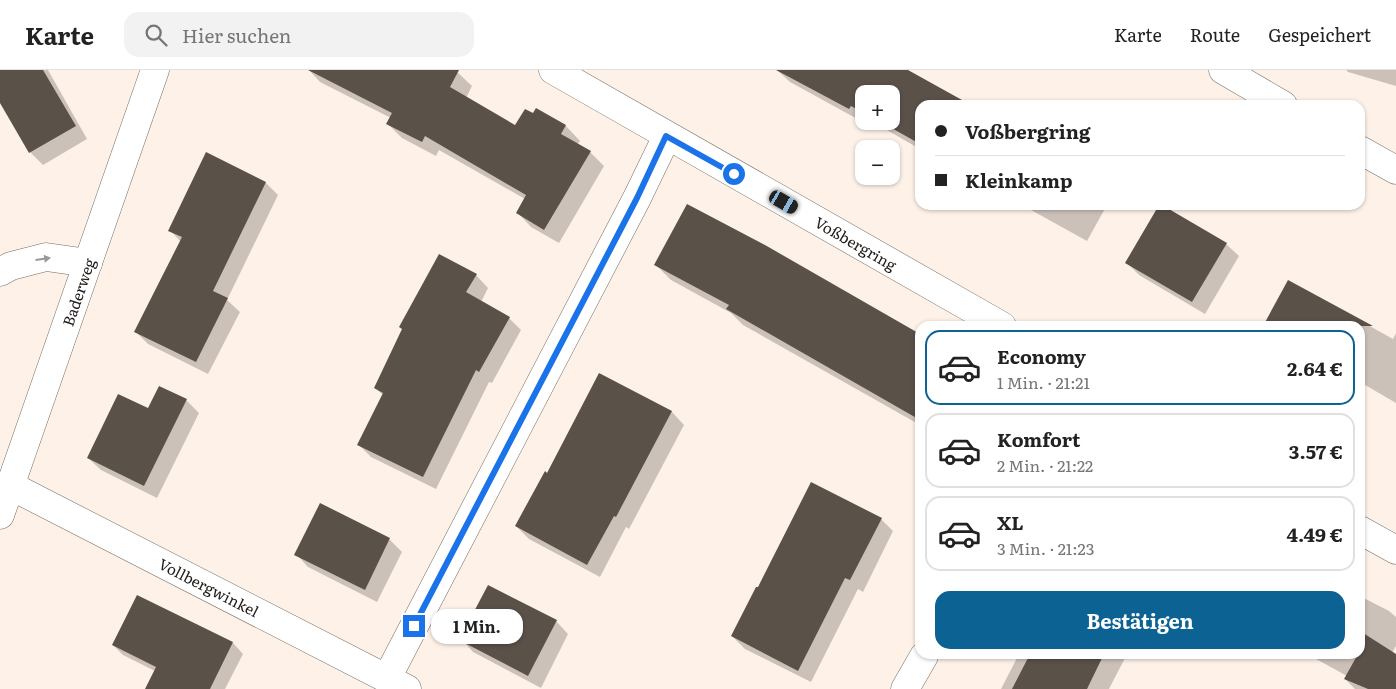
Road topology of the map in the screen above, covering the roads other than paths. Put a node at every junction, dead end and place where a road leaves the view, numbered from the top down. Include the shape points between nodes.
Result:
1 (155, 70) edge
2 (553, 70) edge
3 (1233, 73) edge
4 (1275, 100) edge
5 (666, 136) junction
6 (1365, 153) edge
7 (1396, 170) edge
8 (88, 263) junction
9 (0, 272) edge
10 (993, 321) edge
11 (11, 486) junction
12 (0, 515) edge
13 (1365, 533) edge
14 (1396, 550) edge
15 (922, 659) edge
16 (397, 683) edge
17 (905, 689) edge

1 - 8 street, Baderweg
2 - 5 street, Voßbergring
3 - 4 street
5 - 10 street, Voßbergring
5 - 16 street
6 - 7 street
9 -> 8 street via 46,257
8 - 11 street, Baderweg
11 - 12 street, Baderweg
11 - 16 street, Vollbergwinkel
13 - 14 street
15 - 17 street

